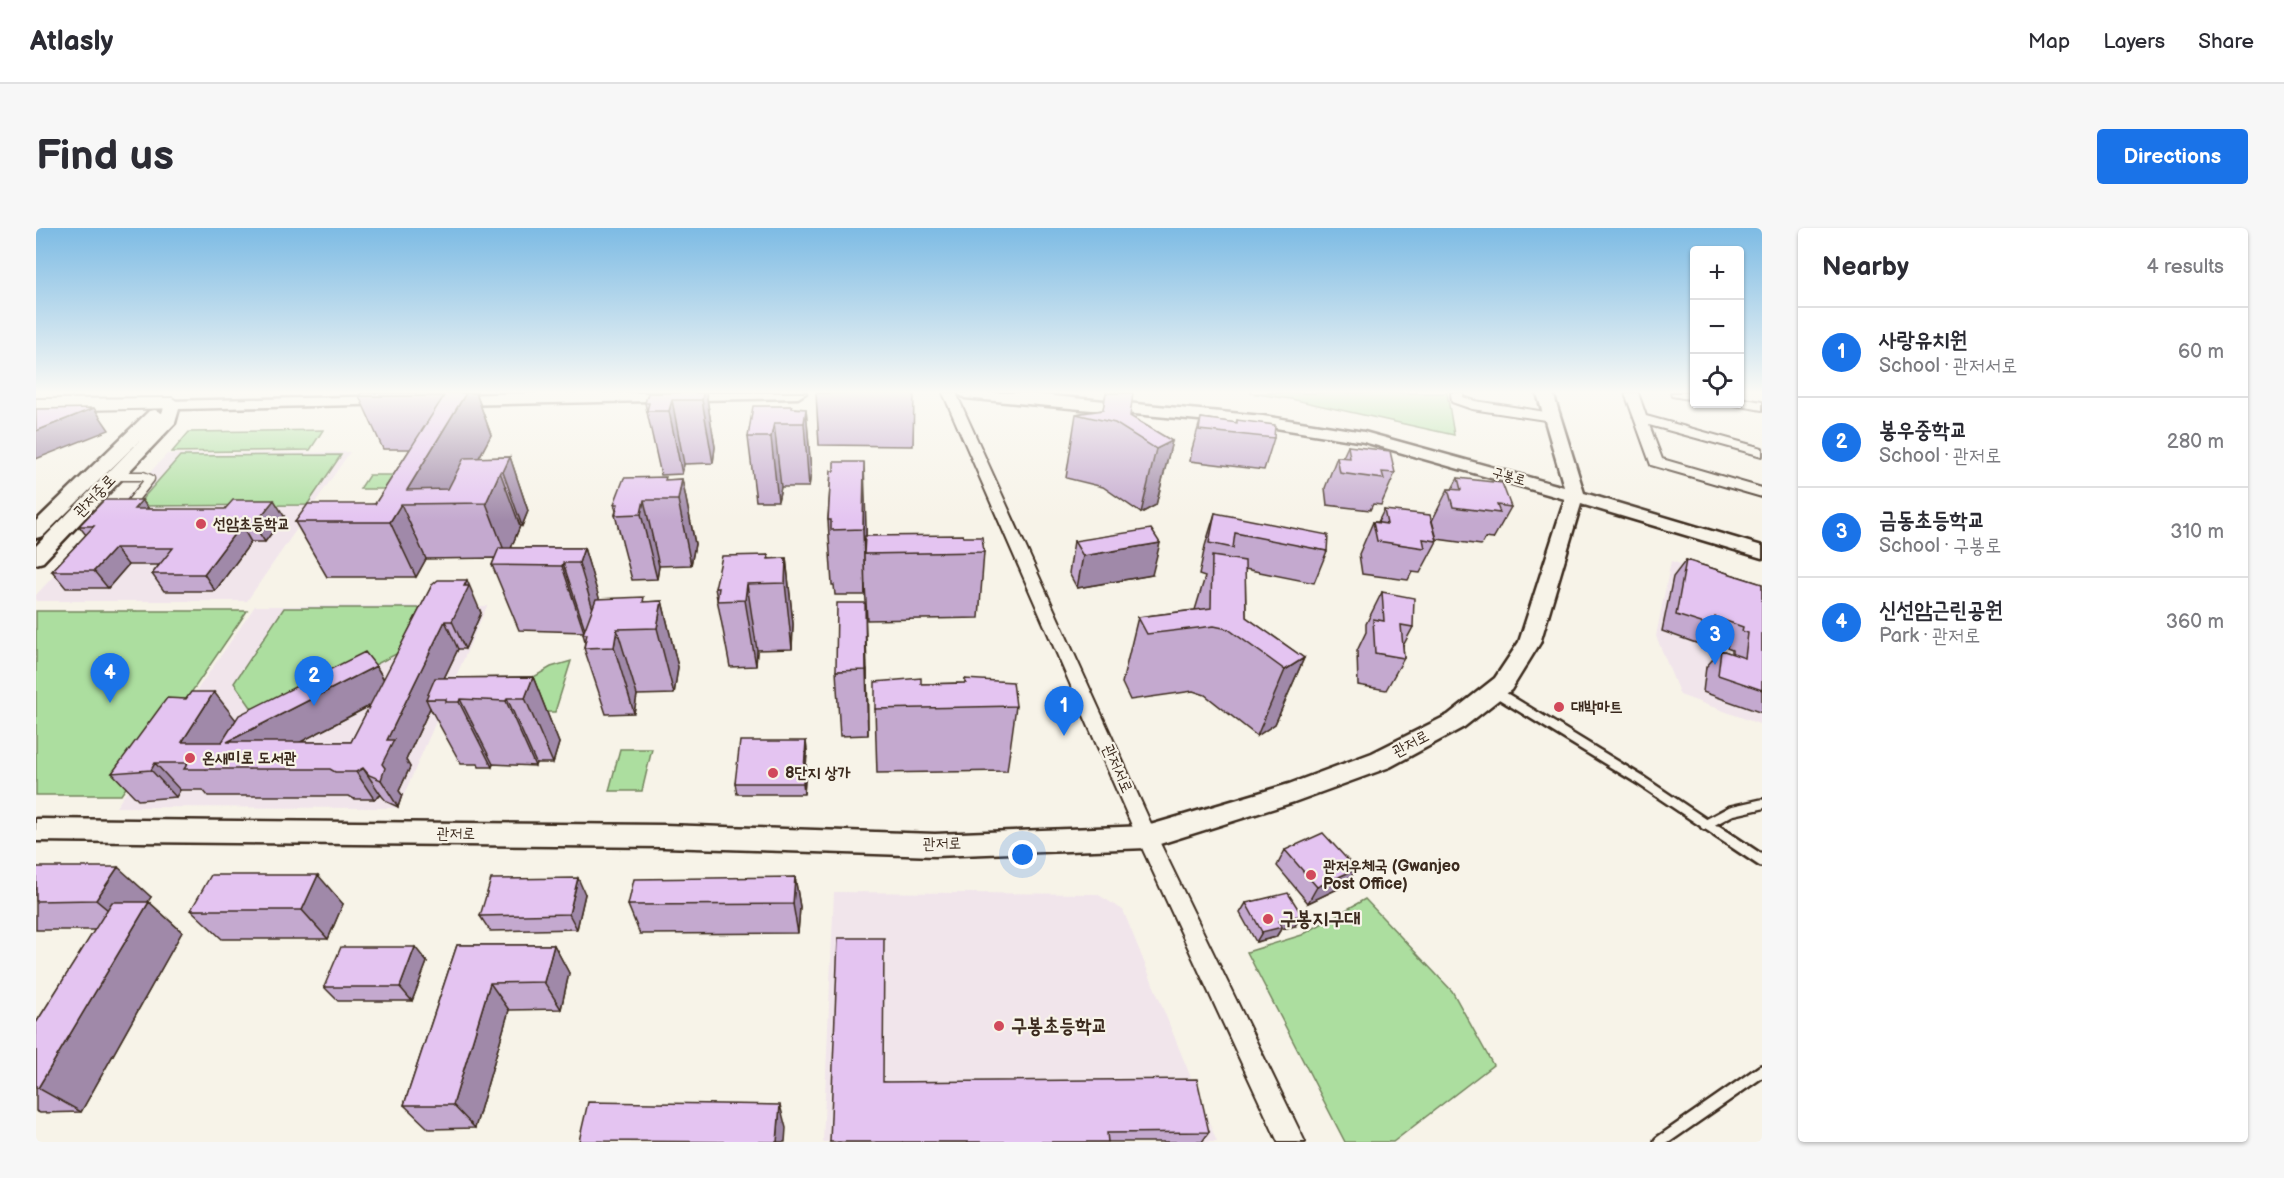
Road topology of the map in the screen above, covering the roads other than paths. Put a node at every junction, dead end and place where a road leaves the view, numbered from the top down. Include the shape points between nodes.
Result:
1 (131, 436) edge
2 (153, 436) edge
3 (968, 436) edge
4 (1355, 436) edge
5 (1558, 436) edge
6 (1647, 436) edge
7 (1702, 436) edge
8 (1762, 452) edge
9 (114, 476) junction
10 (1762, 493) edge
11 (1575, 495) junction
12 (125, 510) edge
13 (36, 532) edge
14 (1762, 552) edge
15 (36, 558) edge
16 (1496, 692) junction
17 (1762, 804) edge
18 (1705, 825) junction
19 (36, 830) edge
20 (1148, 837) junction
21 (1762, 861) edge
22 (1762, 1071) edge
23 (1292, 1142) edge
24 (1660, 1142) edge

1 - 13 street, 관저중로
2 - 9 street, 관저중로
3 - 20 street, 관저서로
4 - 11 street, 구봉로
5 - 11 street
6 - 10 street via 1656,462
7 - 8 street
9 - 12 lane via 150,479
9 - 15 street, 관저중로
11 - 14 street, 구봉로
11 - 16 street, 관저로 via 1529,643
16 - 18 lane via 1640,780
16 - 20 street, 관저로 via 1456,721 1381,760 1294,792
17 - 18 lane via 1731,811
18 - 21 lane
19 - 20 street, 관저로 via 664,836 935,845
20 - 23 street, 관저서로
22 - 24 lane

